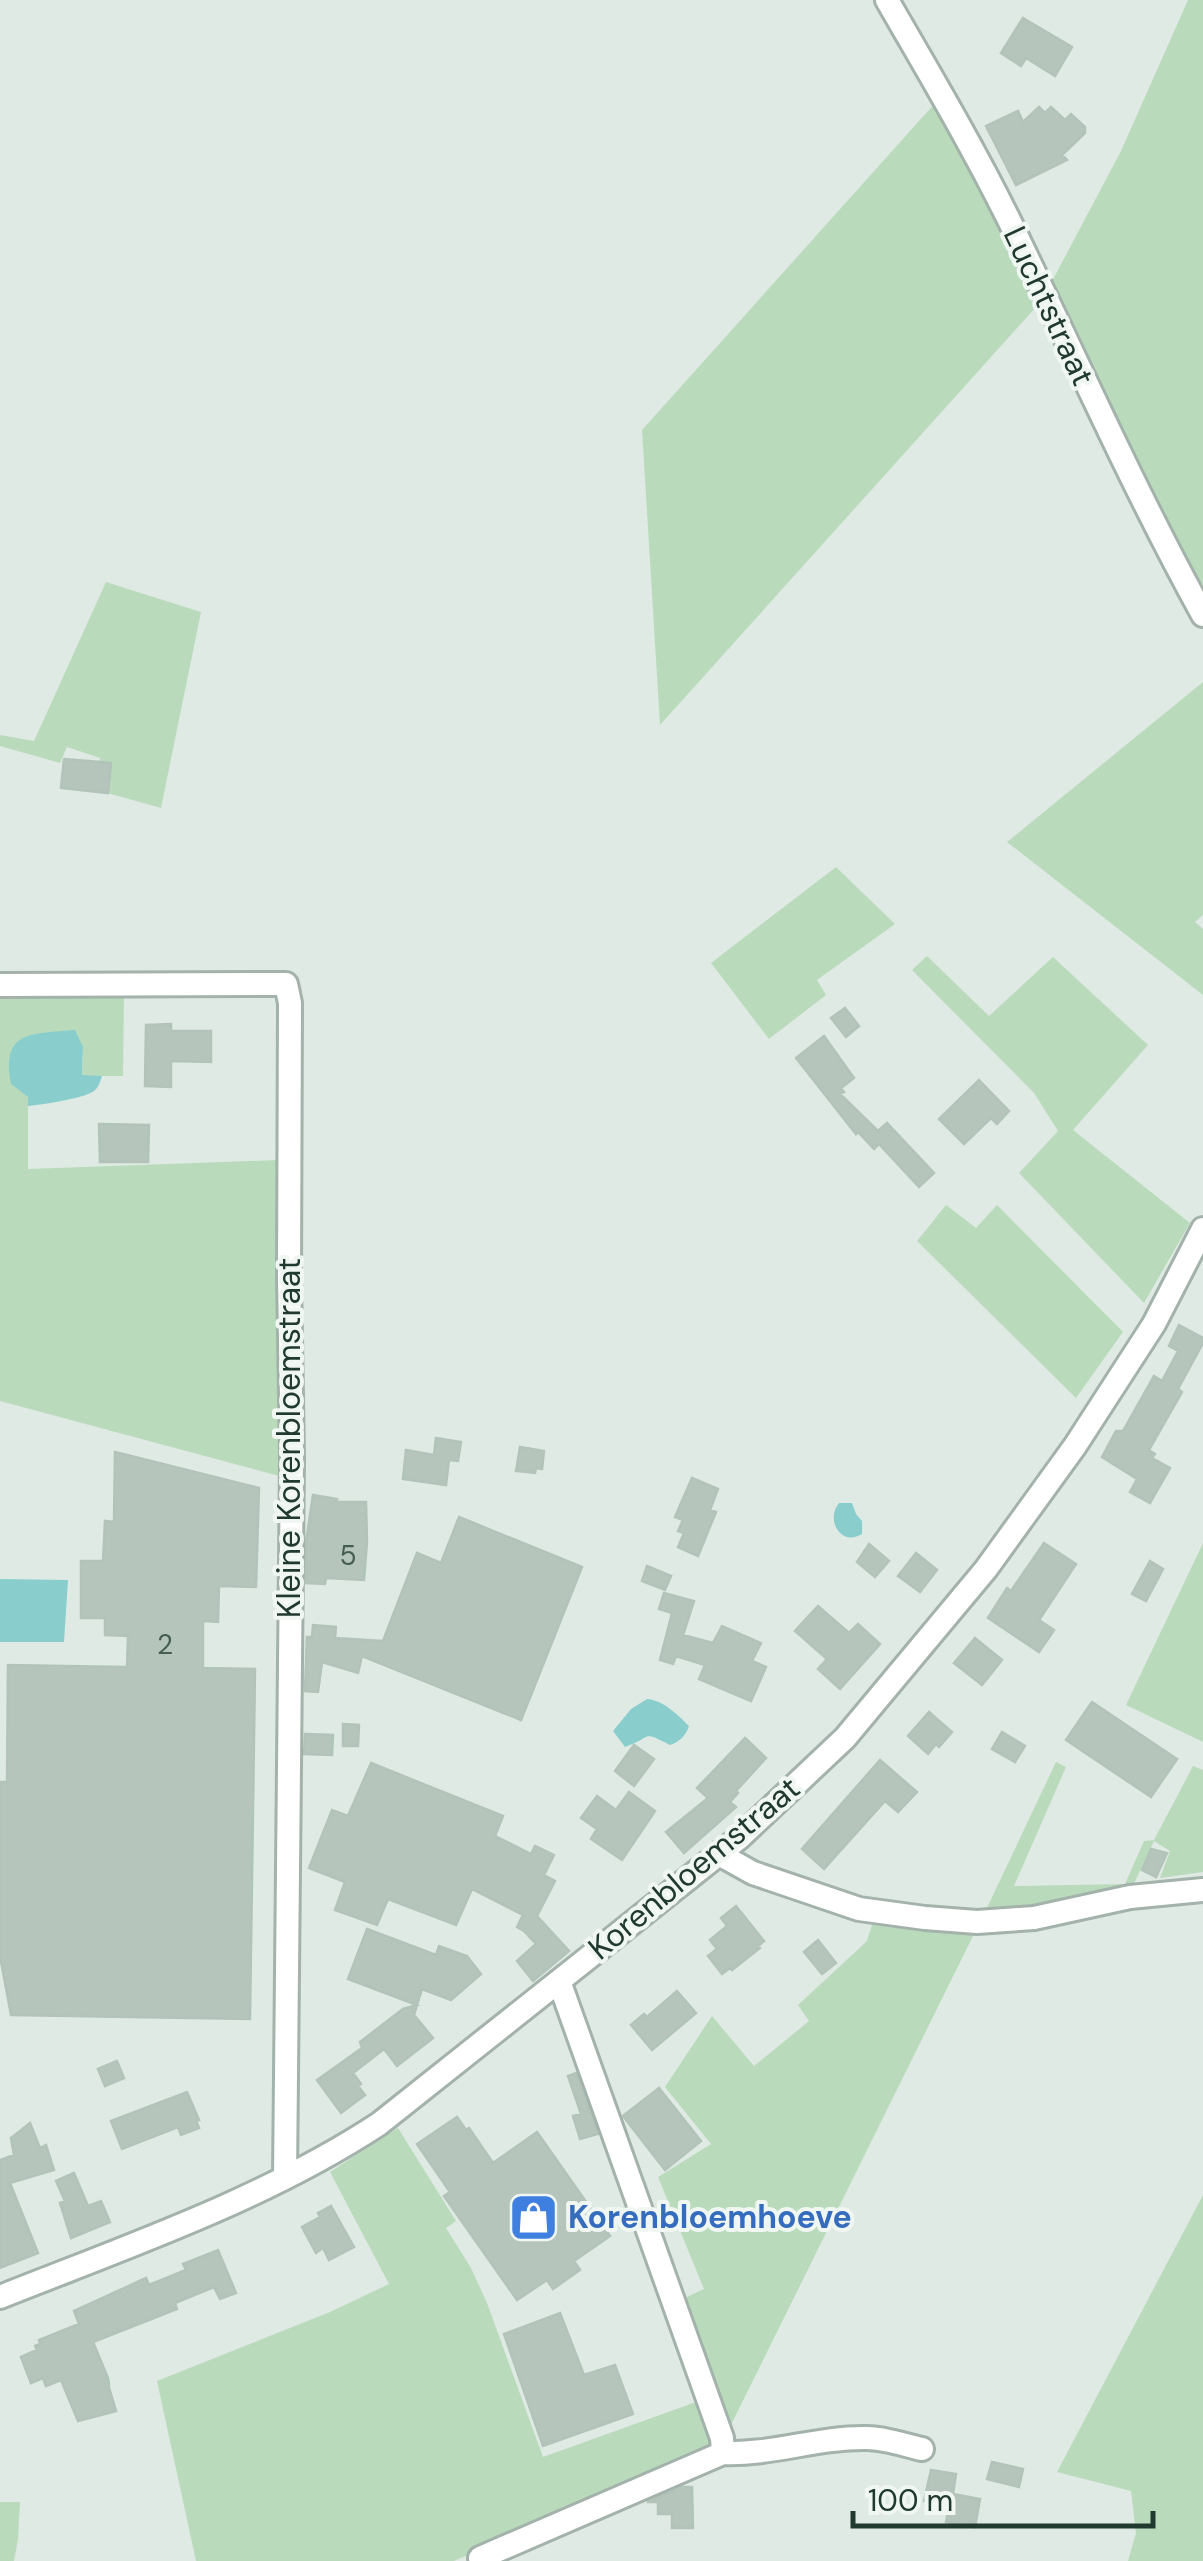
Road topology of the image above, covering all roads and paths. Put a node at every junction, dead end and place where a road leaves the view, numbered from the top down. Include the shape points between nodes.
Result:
1 (888, 0) edge
2 (1203, 616) edge
3 (0, 985) edge
4 (1203, 1229) edge
5 (719, 1854) junction
6 (1203, 1890) edge
7 (559, 1980) junction
8 (286, 2178) junction
9 (0, 2297) edge
10 (922, 2449) dead end
11 (723, 2453) junction
12 (480, 2558) dead end

1 - 2 street, Luchtstraat via 1007,216
3 - 8 street, Kleine Korenbloemstraat via 286,984 292,1458
4 - 5 street, Korenbloemstraat via 1154,1324 986,1570 845,1738
5 - 6 street via 753,1874 859,1910 977,1922
5 - 7 street, Korenbloemstraat
7 - 8 street, Korenbloemstraat via 379,2124
7 - 11 street
8 - 9 street, Korenbloemstraat
10 - 11 street via 872,2438
11 - 12 street

